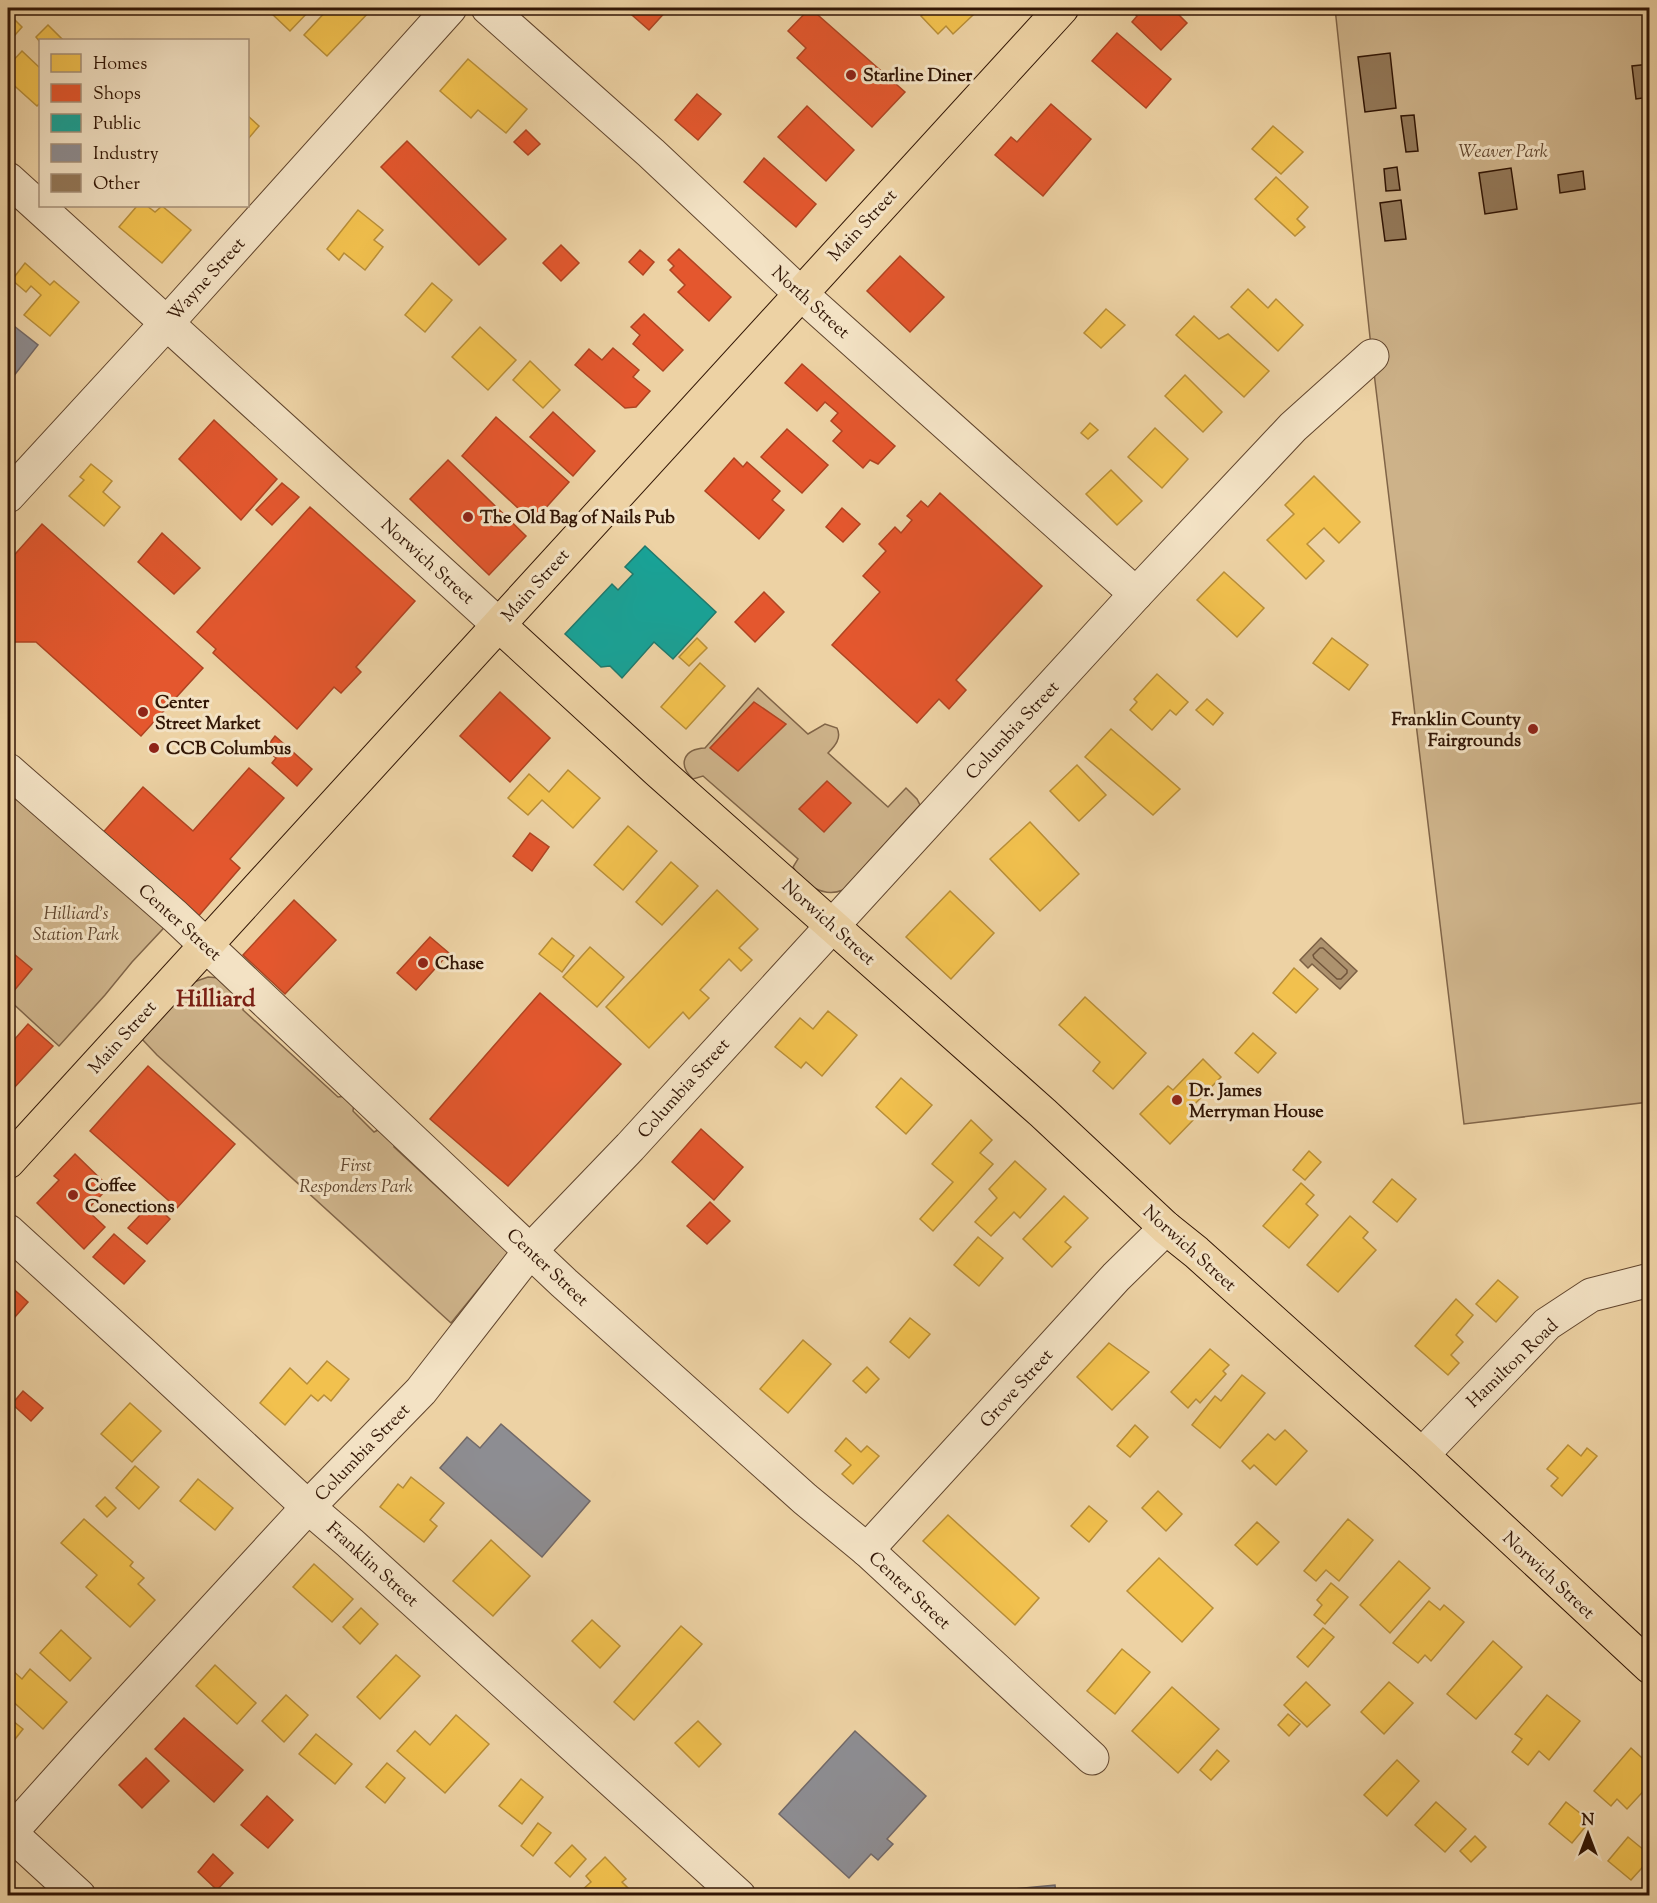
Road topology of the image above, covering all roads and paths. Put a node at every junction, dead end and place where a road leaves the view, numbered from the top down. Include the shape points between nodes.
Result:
1 (450, 8) edge
2 (488, 8) edge
3 (1062, 8) edge
4 (8, 179) edge
5 (800, 293) junction
6 (166, 324) junction
7 (1372, 356) dead end
8 (8, 496) edge
9 (1136, 594) junction
10 (499, 625) junction
11 (8, 770) edge
12 (832, 925) junction
13 (206, 945) junction
14 (8, 1162) edge
15 (1166, 1228) junction
16 (8, 1231) edge
17 (530, 1251) junction
18 (1650, 1280) edge
19 (1422, 1455) junction
20 (308, 1507) junction
21 (867, 1550) junction
22 (1650, 1667) edge
23 (1092, 1758) dead end
24 (9, 1832) edge
25 (79, 1896) edge
26 (739, 1896) edge

1 - 6 street, Wayne Street
2 - 5 street, North Street
3 - 5 main road, Main Street
4 - 6 street, Norwich Street
5 - 9 street, North Street
5 - 10 main road, Main Street
6 - 8 street, Wayne Street
6 - 10 street, Norwich Street
7 - 9 street, Columbia Street via 1293,427
9 - 12 street, Columbia Street
10 - 12 main road, Norwich Street
10 - 13 main road, Main Street
11 - 13 street, Center Street
12 - 15 main road, Norwich Street
12 - 17 street, Columbia Street
13 - 14 main road, Main Street
13 - 17 street, Center Street
15 - 19 main road, Norwich Street
15 - 21 street, Grove Street via 1116,1276
16 - 20 street, Franklin Street
17 - 20 street, Columbia Street via 421,1391
17 - 21 street, Center Street
18 - 19 street, Hamilton Road via 1591,1295 1547,1324
19 - 22 main road, Norwich Street
20 - 24 street, Columbia Street
20 - 26 street, Franklin Street
21 - 23 street, Center Street
24 - 25 street

